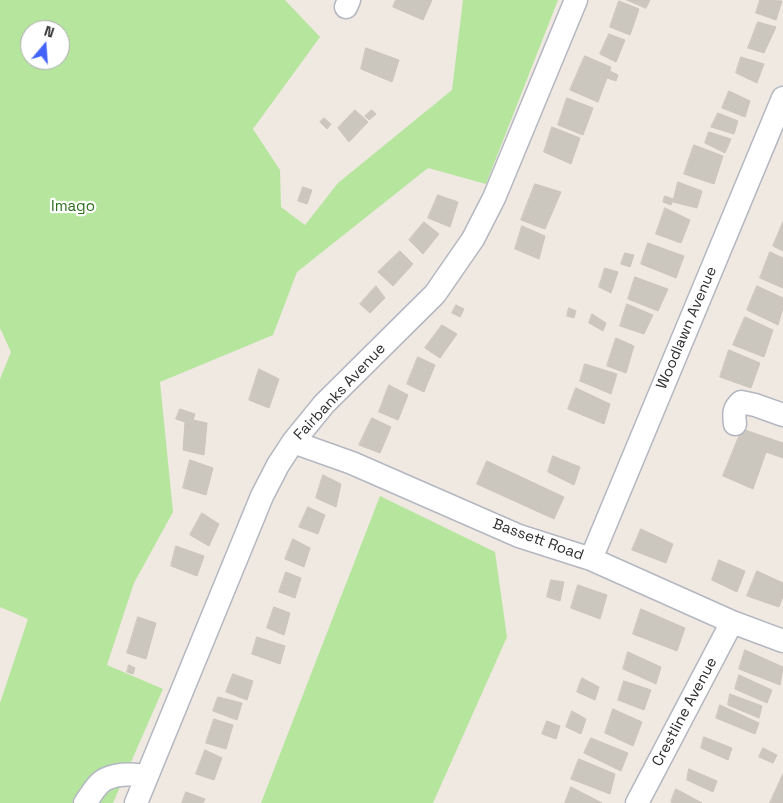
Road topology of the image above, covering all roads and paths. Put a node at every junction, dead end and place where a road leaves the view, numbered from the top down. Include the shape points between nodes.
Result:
1 (576, 0) edge
2 (783, 98) edge
3 (783, 415) edge
4 (735, 424) dead end
5 (293, 442) junction
6 (591, 559) junction
7 (732, 622) junction
8 (780, 633) edge
9 (146, 776) junction
10 (85, 803) edge
11 (136, 803) edge
12 (637, 803) edge

1 - 5 street, Fairbanks Avenue via 494,198 473,239 434,294 324,404
2 - 6 street, Woodlawn Avenue
3 - 4 street via 742,402 736,406
5 - 6 street, Bassett Road via 352,463 519,536
5 - 9 street, Fairbanks Avenue via 262,496
6 - 7 street, Bassett Road
7 - 8 street, Bassett Road
7 - 12 street, Crestline Avenue
9 - 10 street via 132,774 106,779
9 - 11 street, Fairbanks Avenue

